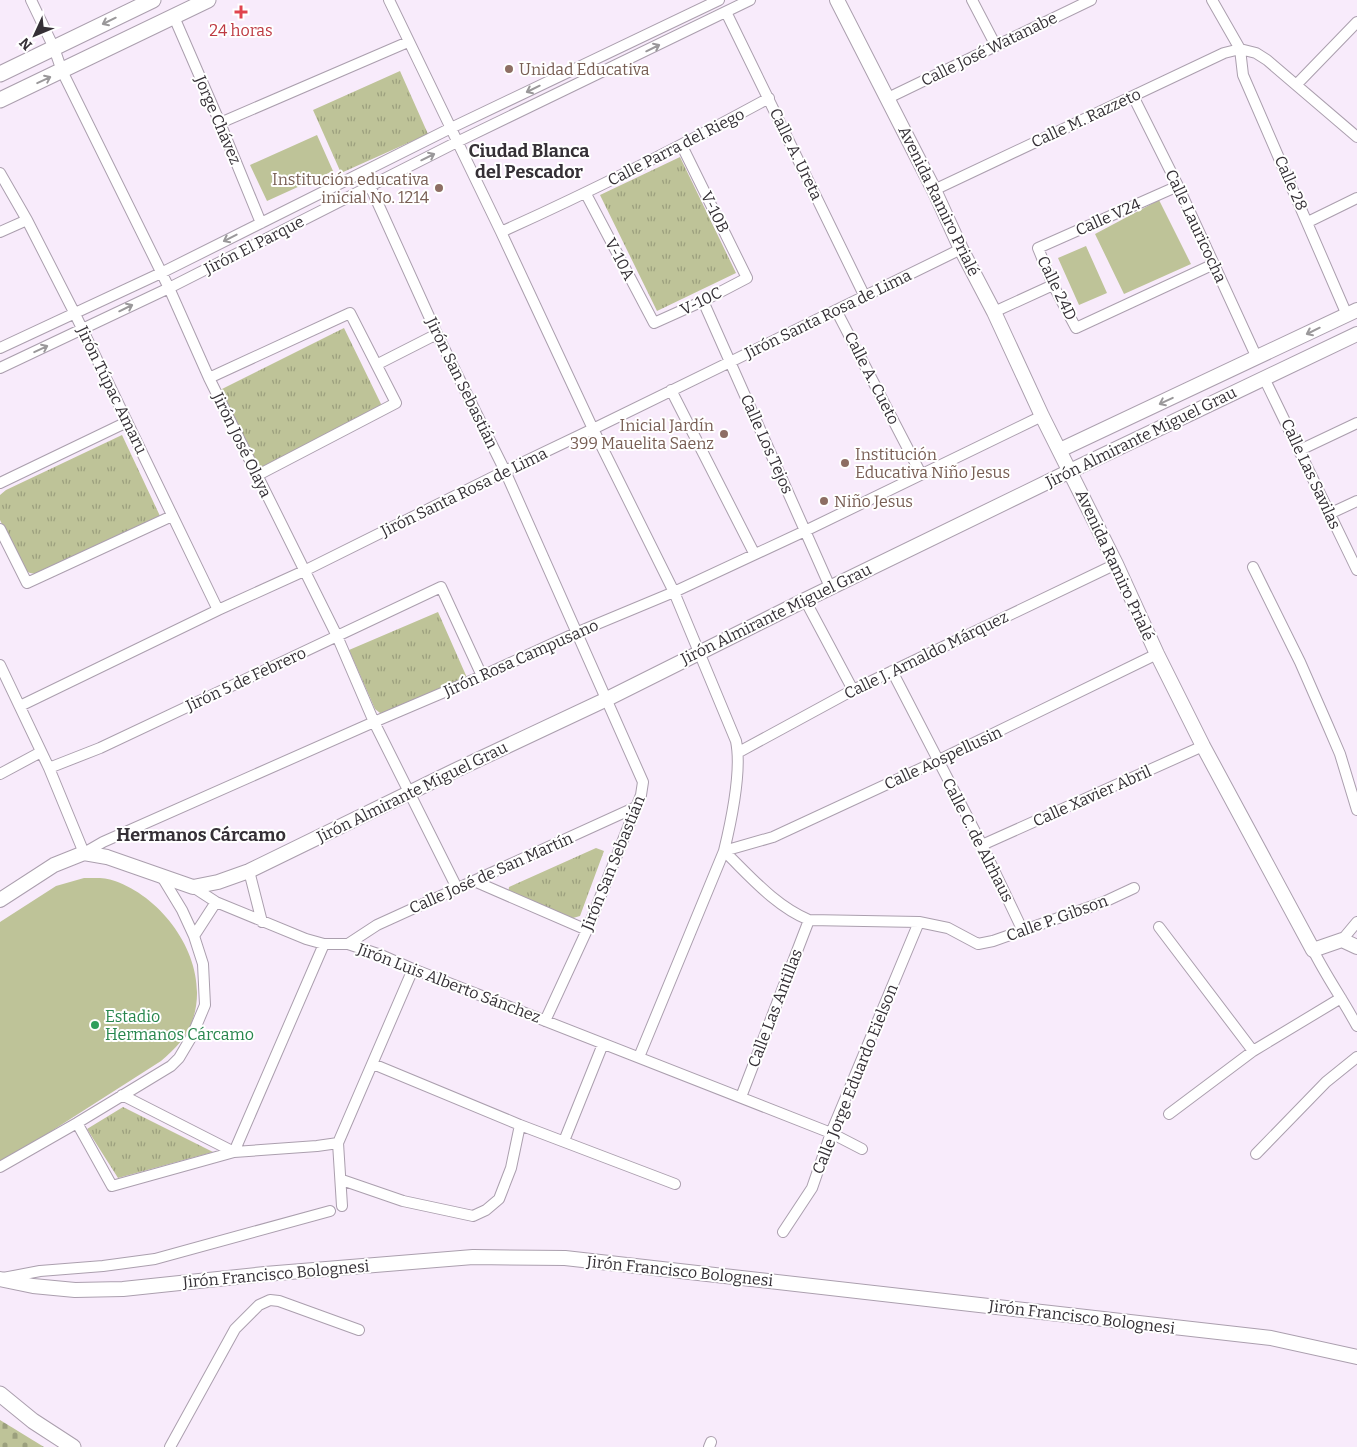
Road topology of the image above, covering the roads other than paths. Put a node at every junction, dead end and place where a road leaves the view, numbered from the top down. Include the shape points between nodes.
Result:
1 (31, 0) edge
2 (153, 0) edge
3 (208, 0) edge
4 (389, 0) edge
5 (719, 0) edge
6 (750, 0) edge
7 (837, 0) edge
8 (972, 0) edge
9 (1091, 0) edge
10 (1212, 0) edge
11 (726, 12) junction
12 (174, 17) junction
13 (1357, 22) edge
14 (408, 42) junction
15 (996, 46) junction
16 (54, 48) junction
17 (1240, 50) junction
18 (62, 71) junction
19 (0, 74) edge
20 (1297, 84) junction
21 (1133, 96) junction
22 (769, 98) junction
23 (888, 98) junction
24 (0, 100) edge
25 (220, 123) junction
26 (451, 128) junction
27 (1357, 137) edge
28 (457, 142) junction
29 (682, 146) junction
30 (0, 173) edge
31 (370, 186) junction
32 (1178, 186) junction
33 (934, 190) junction
34 (586, 194) junction
35 (1357, 198) edge
36 (27, 220) junction
37 (1308, 222) junction
38 (261, 223) junction
39 (0, 232) edge
40 (501, 232) junction
41 (1038, 248) joint
42 (961, 249) junction
43 (1214, 264) junction
44 (161, 273) junction
45 (747, 278) joint
46 (1053, 285) junction
47 (169, 288) junction
48 (864, 297) junction
49 (703, 301) junction
50 (836, 310) junction
51 (994, 312) junction
52 (1352, 313) edge
53 (75, 314) junction
54 (654, 323) joint
55 (83, 330) junction
56 (437, 334) junction
57 (1357, 334) edge
58 (0, 348) edge
59 (1258, 358) junction
60 (730, 361) junction
61 (378, 364) junction
62 (0, 368) edge
63 (209, 378) junction
64 (1264, 378) junction
65 (671, 390) junction
66 (1042, 416) junction
67 (127, 422) junction
68 (1357, 423) edge
69 (594, 429) junction
70 (1060, 450) junction
71 (1300, 450) junction
72 (1070, 470) junction
73 (505, 471) junction
74 (921, 474) junction
75 (258, 475) junction
76 (0, 483) edge
77 (1357, 501) edge
78 (1329, 514) junction
79 (172, 516) junction
80 (804, 531) junction
81 (1, 533) edge
82 (754, 553) junction
83 (1116, 564) junction
84 (1253, 567) dead end
85 (1357, 570) edge
86 (304, 571) junction
87 (830, 587) junction
88 (674, 592) junction
89 (804, 600) junction
90 (218, 610) junction
91 (578, 632) junction
92 (337, 636) junction
93 (698, 653) junction
94 (1157, 654) junction
95 (0, 666) edge
96 (892, 671) junction
97 (482, 676) junction
98 (853, 690) junction
99 (607, 699) junction
100 (20, 706) junction
101 (374, 722) junction
102 (1203, 746) junction
103 (41, 752) junction
104 (738, 752) junction
105 (937, 761) junction
106 (49, 768) junction
107 (0, 774) edge
108 (409, 794) junction
109 (636, 808) junction
110 (1357, 810) edge
111 (982, 845) junction
112 (724, 851) junction
113 (84, 853) junction
114 (249, 871) junction
115 (162, 877) junction
116 (474, 881) junction
117 (193, 887) junction
118 (457, 888) junction
119 (1134, 888) dead end
120 (0, 900) edge
121 (216, 902) junction
122 (810, 920) junction
123 (262, 922) junction
124 (919, 922) junction
125 (1357, 922) edge
126 (1159, 927) dead end
127 (587, 930) junction
128 (1022, 930) junction
129 (194, 936) junction
130 (1342, 940) junction
131 (324, 944) junction
132 (348, 944) junction
133 (1357, 947) edge
134 (1313, 950) junction
135 (413, 969) junction
136 (1341, 998) junction
137 (545, 1020) junction
138 (1357, 1026) edge
139 (603, 1044) junction
140 (1253, 1051) junction
141 (639, 1057) junction
142 (1357, 1057) edge
143 (372, 1064) junction
144 (122, 1095) junction
145 (741, 1097) junction
146 (1169, 1114) dead end
147 (77, 1123) junction
148 (520, 1125) junction
149 (831, 1133) junction
150 (564, 1141) junction
151 (338, 1142) junction
152 (862, 1149) dead end
153 (234, 1152) junction
154 (1256, 1154) dead end
155 (0, 1166) edge
156 (342, 1180) junction
157 (676, 1184) dead end
158 (342, 1206) dead end
159 (330, 1211) dead end
160 (783, 1232) dead end
161 (0, 1279) edge
162 (359, 1330) dead end
163 (1357, 1357) edge
164 (0, 1394) edge
165 (74, 1447) edge
166 (170, 1447) edge

1 - 16 street, Jirón José Olaya
2 -> 16 main road
3 - 12 main road
4 - 14 street
5 -> 26 street, Jirón El Parque
6 - 11 street, Jirón El Parque
7 - 23 street, Avenida Ramiro Prialé
8 - 15 street
9 - 15 street, Calle José Watanabe
10 - 17 street
11 - 22 street, Calle A. Ureta
28 -> 11 street, Jirón El Parque
12 - 18 main road
12 - 25 street, Jorge Chávez
13 - 20 street
14 - 25 street
14 - 26 street
15 - 23 street, Calle José Watanabe
16 - 18 street, Jirón José Olaya
16 - 19 main road
17 - 20 street via 1256,53
17 - 21 street, Calle M. Razzeto via 1224,53
17 - 37 street, Calle 28 via 1243,75
24 -> 18 main road
18 - 44 street, Jirón José Olaya
20 - 27 street
21 - 32 street, Calle Lauricocha
21 - 33 street, Calle M. Razzeto
22 - 29 street, Calle Parra del Riego
22 - 48 street, Calle A. Ureta
23 - 33 street, Avenida Ramiro Prialé
25 - 38 street, Jorge Chávez
26 - 28 street
26 - 38 street, Jirón El Parque
31 -> 28 street, Jirón El Parque
28 - 40 street
29 - 34 street, Calle Parra del Riego
29 - 45 street, V-10B
30 - 36 street, Jirón Túpac Amaru
31 - 47 street, Jirón El Parque
31 - 56 street, Jirón San Sebastián
32 - 41 street, Calle V24
32 - 43 street, Calle Lauricocha
33 - 42 street, Avenida Ramiro Prialé
34 - 40 street, Calle Parra del Riego
34 - 54 street, V-10A
35 - 37 street
36 - 39 street
36 - 53 street, Jirón Túpac Amaru
37 - 52 street, Calle 28
38 -> 44 street, Jirón El Parque
40 - 69 street
41 - 46 street, Calle 24D
42 - 48 street, Jirón Santa Rosa de Lima
42 - 51 street, Avenida Ramiro Prialé
43 - 46 street, Calle 24D via 1076,328
43 - 59 street, Calle Lauricocha
44 - 47 street, Jirón José Olaya
44 - 53 street, Jirón El Parque
45 - 49 street, V-10C
46 - 51 street
55 -> 47 street, Jirón El Parque
47 - 63 street, Jirón José Olaya
48 - 50 street, Jirón Santa Rosa de Lima
49 - 54 street, V-10C
49 - 60 street, Calle Los Tejos
50 - 60 street, Jirón Santa Rosa de Lima
50 - 74 street, Calle A. Cueto
51 - 66 street, Avenida Ramiro Prialé
52 -> 59 street, Jirón Almirante Miguel Grau
53 - 55 street, Jirón Túpac Amaru
53 - 58 street, Jirón El Parque
62 -> 55 street, Jirón El Parque
55 - 67 street, Jirón Túpac Amaru
56 - 61 street
56 - 73 street, Jirón San Sebastián
57 - 64 street, Jirón Almirante Miguel Grau
59 -> 70 street, Jirón Almirante Miguel Grau
60 - 65 street, Jirón Santa Rosa de Lima
60 - 80 street, Calle Los Tejos
61 - 63 street via 350,313
61 - 75 street via 396,403
63 - 75 street, Jirón José Olaya
64 - 71 street, Calle Las Savilas
64 - 72 street, Jirón Almirante Miguel Grau
65 - 69 street, Jirón Santa Rosa de Lima
65 - 82 street
66 - 70 street, Avenida Ramiro Prialé
66 - 74 street, Jirón Rosa Campusano
67 - 76 street
67 - 79 street, Jirón Túpac Amaru
68 - 71 street
69 - 73 street, Jirón Santa Rosa de Lima
69 - 88 street
70 - 72 street, Avenida Ramiro Prialé
71 - 78 street, Calle Las Savilas
72 - 83 street, Avenida Ramiro Prialé
72 - 87 street, Jirón Almirante Miguel Grau
73 - 86 street, Jirón Santa Rosa de Lima
73 - 91 street, Jirón San Sebastián
74 - 80 street, Jirón Rosa Campusano
75 - 86 street, Jirón José Olaya
77 - 78 street
78 - 85 street, Calle Las Savilas
79 - 81 street via 27,583
79 - 90 street, Jirón Túpac Amaru
80 - 82 street, Jirón Rosa Campusano
80 - 87 street, Calle Los Tejos
82 - 88 street, Jirón Rosa Campusano
83 - 94 street, Avenida Ramiro Prialé
83 - 96 street, Calle J. Arnaldo Márquez
84 - 110 street via 1300,662 1340,754
86 - 90 street, Jirón Santa Rosa de Lima
86 - 92 street, Jirón José Olaya
87 - 89 street, Jirón Almirante Miguel Grau
88 - 91 street, Jirón Rosa Campusano
88 - 93 street
89 - 93 street, Jirón Almirante Miguel Grau
89 - 98 street
90 - 100 street, Jirón Santa Rosa de Lima
91 - 97 street, Jirón Rosa Campusano
91 - 99 street, Jirón San Sebastián
92 - 97 street, Jirón 5 de Febrero via 441,587
92 - 101 street, Jirón José Olaya
92 - 106 street, Jirón 5 de Febrero via 100,748
93 - 99 street, Jirón Almirante Miguel Grau
93 - 104 street via 730,724
94 - 102 street, Avenida Ramiro Prialé
94 - 105 street, Calle Aospellusin
95 - 100 street
96 - 98 street, Calle J. Arnaldo Márquez
96 - 105 street, Calle C. de Alrhaus
97 - 101 street, Jirón Rosa Campusano
98 - 104 street, Calle J. Arnaldo Márquez
99 - 108 street, Jirón Almirante Miguel Grau
99 - 109 street, Jirón San Sebastián via 643,782
100 - 103 street
101 - 108 street, Jirón José Olaya
101 - 113 street, Jirón Rosa Campusano
102 - 111 street, Calle Xavier Abril
102 - 134 street, Avenida Ramiro Prialé
103 - 106 street
103 - 107 street
104 - 112 street
105 - 111 street, Calle C. de Alrhaus
105 - 112 street, Calle Aospellusin via 773,837
106 - 113 street
108 - 114 street, Jirón Almirante Miguel Grau
108 - 118 street, Jirón José Olaya
109 - 116 street, Calle José de San Martín
109 - 127 street, Jirón San Sebastián
111 - 128 street, Calle C. de Alrhaus
112 - 122 street via 781,904
112 - 141 street
113 - 115 street, Jirón Luis Alberto Sánchez via 108,857
113 - 120 street, Jirón Rosa Campusano via 54,865
114 - 117 street, Jirón Almirante Miguel Grau
114 - 123 street
115 - 117 street, Jirón Luis Alberto Sánchez
115 - 129 street
116 - 118 street, Calle José de San Martín
116 - 127 street
117 - 121 street, Jirón Luis Alberto Sánchez
118 - 132 street, Calle José de San Martín via 377,925
119 - 128 street, Calle P. Gibson via 1104,902
121 - 123 street, Jirón Luis Alberto Sánchez
121 - 129 street
122 - 124 street
122 - 145 street, Calle Las Antillas
123 - 131 street, Jirón Luis Alberto Sánchez
124 - 128 street, Calle P. Gibson via 948,928 978,944
124 - 149 street, Calle Jorge Eduardo Eielson
125 - 130 street
126 - 140 street
127 - 137 street, Jirón San Sebastián
129 - 144 street via 203,964 205,1005 192,1036 171,1066
130 - 133 street
130 - 134 street
131 - 132 street, Jirón Luis Alberto Sánchez
131 - 153 street
132 - 135 street, Jirón Luis Alberto Sánchez
134 - 136 street
135 - 137 street, Jirón Luis Alberto Sánchez
135 - 143 street
136 - 138 street
136 - 140 street
137 - 139 street, Jirón Luis Alberto Sánchez
139 - 141 street, Jirón Luis Alberto Sánchez
139 - 150 street
140 - 146 street
141 - 145 street, Jirón Luis Alberto Sánchez
142 - 154 street via 1326,1082
143 - 148 street
143 - 151 street
144 - 147 street
144 - 153 street
145 - 149 street, Jirón Luis Alberto Sánchez
147 - 153 street via 112,1186
147 - 155 street
148 - 150 street
148 - 156 street via 511,1168 499,1199 473,1216 403,1201
149 - 152 street, Jirón Luis Alberto Sánchez
149 - 160 street, Calle Jorge Eduardo Eielson via 812,1188
150 - 157 street
151 - 153 street
151 - 156 street
156 - 158 street
159 - 161 street via 155,1259 40,1271
161 - 163 street, Jirón Francisco Bolognesi via 75,1290 123,1289 464,1258 565,1258 1271,1338
162 - 166 street via 279,1300 259,1304 235,1329
164 - 165 main road

